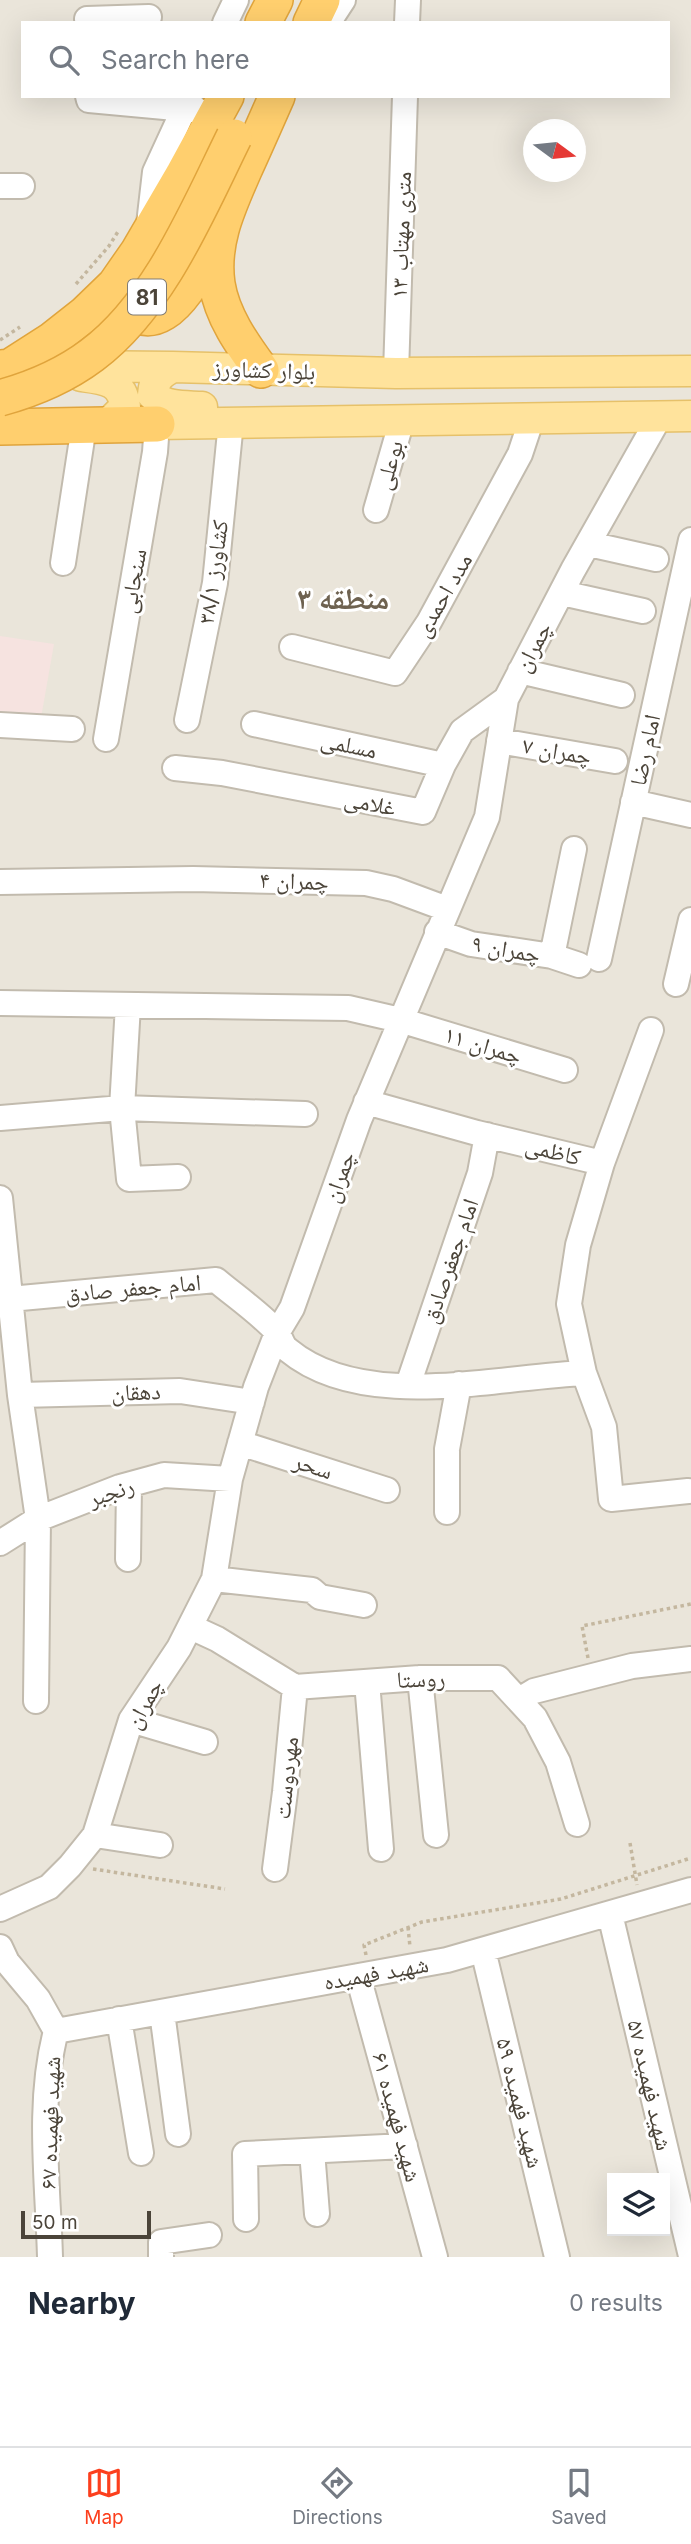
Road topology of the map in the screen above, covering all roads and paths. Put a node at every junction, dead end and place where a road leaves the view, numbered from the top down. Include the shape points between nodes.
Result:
1 (236, 0) edge
2 (275, 0) edge
3 (299, 0) edge
4 (322, 0) edge
5 (343, 0) edge
6 (408, 0) edge
7 (87, 14) edge
8 (149, 17) dead end
9 (226, 21) edge
10 (264, 21) edge
11 (289, 21) edge
12 (312, 21) edge
13 (329, 21) edge
14 (407, 21) edge
15 (89, 98) edge
16 (405, 98) edge
17 (270, 100) edge
18 (210, 110) edge
19 (224, 214) junction
20 (136, 237) junction
21 (69, 293) dead end
22 (29, 322) dead end
23 (173, 366) junction
24 (2, 368) edge
25 (261, 370) junction
26 (691, 371) edge
27 (396, 373) junction
28 (660, 416) junction
29 (691, 416) edge
30 (532, 418) junction
31 (402, 420) junction
32 (338, 421) junction
33 (231, 422) junction
34 (157, 424) junction
35 (96, 426) junction
36 (0, 427) edge
37 (376, 510) dead end
38 (691, 540) edge
39 (589, 544) junction
40 (656, 559) dead end
41 (63, 563) dead end
42 (687, 574) edge
43 (562, 593) junction
44 (643, 611) dead end
45 (292, 647) dead end
46 (520, 671) junction
47 (622, 695) dead end
48 (506, 699) junction
49 (187, 720) dead end
50 (254, 724) dead end
51 (0, 725) edge
52 (72, 729) dead end
53 (106, 739) dead end
54 (499, 741) junction
55 (615, 761) dead end
56 (443, 765) junction
57 (176, 768) dead end
58 (633, 802) junction
59 (691, 815) edge
60 (574, 849) dead end
61 (0, 882) edge
62 (447, 909) junction
63 (691, 920) edge
64 (437, 932) junction
65 (552, 956) junction
66 (676, 984) dead end
67 (0, 1003) edge
68 (128, 1005) junction
69 (400, 1020) junction
70 (651, 1030) dead end
71 (565, 1070) dead end
72 (366, 1102) junction
73 (122, 1108) junction
74 (305, 1114) dead end
75 (0, 1118) edge
76 (487, 1135) junction
77 (602, 1163) junction
78 (178, 1177) dead end
79 (0, 1198) edge
80 (3, 1249) edge
81 (10, 1299) junction
82 (277, 1333) junction
83 (584, 1373) junction
84 (459, 1384) junction
85 (408, 1385) junction
86 (20, 1395) junction
87 (251, 1402) junction
88 (240, 1443) junction
89 (230, 1479) junction
90 (128, 1485) junction
91 (387, 1490) dead end
92 (688, 1491) dead end
93 (447, 1512) dead end
94 (38, 1519) junction
95 (0, 1542) edge
96 (128, 1559) dead end
97 (214, 1579) junction
98 (691, 1604) edge
99 (364, 1605) dead end
100 (191, 1627) junction
101 (691, 1659) edge
102 (592, 1677) junction
103 (420, 1678) junction
104 (367, 1682) junction
105 (295, 1687) junction
106 (519, 1700) junction
107 (36, 1701) dead end
108 (131, 1720) junction
109 (205, 1742) dead end
110 (578, 1824) dead end
111 (95, 1835) junction
112 (436, 1835) dead end
113 (630, 1843) dead end
114 (160, 1845) dead end
115 (381, 1849) dead end
116 (691, 1858) edge
117 (71, 1866) junction
118 (275, 1869) dead end
119 (634, 1877) junction
120 (225, 1889) dead end
121 (691, 1890) edge
122 (641, 1905) junction
123 (0, 1909) edge
124 (610, 1914) junction
125 (0, 1947) edge
126 (483, 1950) junction
127 (363, 1975) junction
128 (162, 2012) junction
129 (119, 2019) junction
130 (56, 2031) junction
131 (178, 2134) dead end
132 (405, 2146) junction
133 (312, 2151) junction
134 (141, 2153) dead end
135 (317, 2214) dead end
136 (246, 2219) dead end
137 (209, 2235) dead end
138 (431, 2256) edge
139 (691, 2256) edge
140 (50, 2257) edge
141 (161, 2257) edge
142 (557, 2257) edge

1 - 9 street
2 - 10 highway
3 - 11 highway
4 - 12 highway
5 - 13 street
6 - 14 street
7 - 8 street
15 - 18 street
16 - 27 street, ۱۳ متری مهتاب
17 - 18 highway, 81
17 - 19 highway
18 - 20 highway, 81
18 - 24 highway, 81, bridge via 174,254 144,303 93,355 56,378 28,390
19 - 20 highway via 210,248 173,308 160,316 145,318 133,313 126,303
19 - 25 highway via 216,244 220,298 241,343
20 - 21 path via 109,246
20 - 24 highway, 81 via 115,285 52,340
22 - 24 path
23 - 24 main road, بلوار کشاورز
23 - 25 main road, بلوار کشاورز
23 - 32 main road via 154,381 153,395 160,402 288,411
24 - 35 main road via 109,380 118,386 125,407
25 - 27 main road, بلوار کشاورز
26 - 27 main road, بلوار کشاورز
28 - 29 main road
28 - 30 main road
28 - 39 street, چمران
30 - 31 main road
30 - 45 street, مدد احمدی via 520,454 429,622 395,673
31 - 32 main road
31 - 37 street, بوعلی
32 - 33 main road
33 - 34 main road
33 - 49 street, کشاورز ۳۸/۱ via 215,583
34 - 35 highway
34 - 53 street, سنجابی
35 - 36 highway
35 - 41 street
38 - 42 street, امام رضا
39 - 40 street
39 - 43 street, چمران
42 - 58 street, امام رضا
43 - 44 street
43 - 46 street, چمران
46 - 47 street
46 - 48 street, چمران
48 - 54 street, چمران
48 - 56 street, غلامی via 462,731
50 - 56 street, مسلمی
51 - 52 street
54 - 55 street, چمران ۷
54 - 62 street, چمران via 487,817
56 - 57 street, غلامی via 423,812
58 - 59 street
58 - 65 street, امام رضا via 589,962
60 - 65 street, چمران ۹
61 - 62 street, چمران ۴ via 193,878 366,883
62 - 64 street, چمران
63 - 66 street
64 - 65 street, چمران ۹ via 471,944
64 - 69 street, چمران
67 - 68 street, چمران ۱۱
68 - 69 street, چمران ۱۱ via 348,1008
68 - 73 street
69 - 71 street, چمران ۱۱
69 - 72 street, چمران
70 - 77 street, کاظمی
72 - 76 street, کاظمی
72 - 82 street, چمران via 292,1308
73 - 74 street
73 - 75 street
73 - 78 street via 129,1179
76 - 77 street, کاظمی
76 - 85 street, امام جعفرصادق via 480,1173
77 - 83 street via 579,1245 569,1304
79 - 80 street
80 - 81 street
81 - 82 street, امام جعفر صادق via 216,1280
81 - 86 street
82 - 85 street, امام جعفر صادق via 286,1349 325,1373 388,1386
82 - 87 street, چمران
83 - 84 street, امام جعفر صادق
83 - 92 street via 604,1427 611,1499
84 - 85 street, امام جعفر صادق
84 - 93 street via 447,1449
86 - 87 street, دهقان via 180,1391
86 - 94 street
87 - 88 street, چمران
88 - 89 street, چمران
88 - 91 street, سحر
89 - 90 street, رنجبر via 164,1475
89 - 97 street, چمران
90 - 94 street, رنجبر
90 - 96 street
94 - 95 street, رنجبر
94 - 107 street
97 - 99 street via 312,1590 320,1597
97 - 100 street, چمران
98 - 102 path via 582,1626
100 - 105 street
100 - 108 street, چمران
101 - 102 street via 632,1666
102 - 106 street via 534,1691
103 - 104 street, روستا
103 - 106 street, روستا via 498,1678
103 - 112 street
104 - 105 street, روستا
104 - 115 street
105 - 118 street, مهردوست
106 - 110 street, روستا via 535,1718 558,1762
108 - 109 street
108 - 111 street, چمران
111 - 114 street
111 - 117 street, چمران
113 - 119 path
116 - 119 path
117 - 120 path
117 - 123 street, چمران via 48,1887
119 - 122 path
119 - 127 path via 561,1899 422,1922 364,1945
121 - 122 street, شهید فهمیده
122 - 124 street, شهید فهمیده
124 - 126 street, شهید فهمیده
124 - 139 street, شهید فهمیده ۵۷
125 - 130 street
126 - 127 street, شهید فهمیده
126 - 142 street, شهید فهمیده ۵۹
127 - 128 street, شهید فهمیده
127 - 132 street, شهید فهمیده ۶۱
128 - 129 street, شهید فهمیده
128 - 131 street
129 - 130 street, شهید فهمیده
129 - 134 street
130 - 140 street, شهید فهمیده ۶۷ via 48,2064
132 - 133 street
132 - 138 street, شهید فهمیده ۶۱
133 - 135 street
133 - 136 street via 245,2154
137 - 141 street via 161,2242

